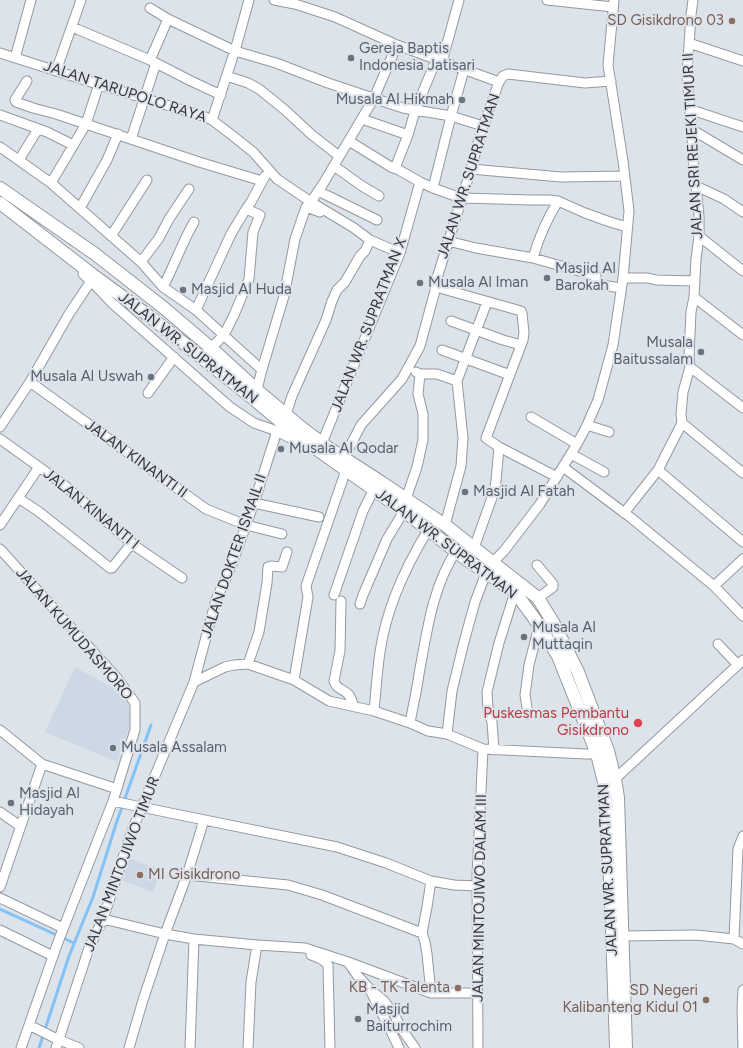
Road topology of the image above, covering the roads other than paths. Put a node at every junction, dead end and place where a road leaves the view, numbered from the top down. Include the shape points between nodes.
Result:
1 (31, 0) edge
2 (81, 0) edge
3 (249, 0) edge
4 (274, 0) edge
5 (459, 0) edge
6 (547, 0) edge
7 (693, 0) edge
8 (614, 4) edge
9 (150, 8) dead end
10 (168, 19) junction
11 (72, 27) junction
12 (689, 43) junction
13 (397, 45) junction
14 (235, 51) junction
15 (0, 53) edge
16 (14, 58) junction
17 (153, 61) junction
18 (439, 61) junction
19 (743, 61) edge
20 (56, 70) junction
21 (464, 70) junction
22 (227, 76) junction
23 (27, 81) dead end
24 (611, 81) junction
25 (499, 82) junction
26 (98, 84) junction
27 (221, 95) junction
28 (144, 98) junction
29 (374, 98) junction
30 (689, 109) junction
31 (415, 111) junction
32 (0, 115) edge
33 (451, 116) junction
34 (362, 119) junction
35 (212, 120) junction
36 (86, 124) junction
37 (483, 126) junction
38 (743, 127) edge
39 (38, 129) junction
40 (691, 129) junction
41 (118, 134) junction
42 (408, 135) junction
43 (131, 139) junction
44 (349, 141) junction
45 (73, 145) junction
46 (0, 147) edge
47 (339, 156) junction
48 (19, 160) junction
49 (743, 160) edge
50 (334, 166) junction
51 (395, 168) junction
52 (471, 169) junction
53 (268, 170) junction
54 (624, 176) junction
55 (147, 180) dead end
56 (262, 181) junction
57 (420, 182) junction
58 (51, 183) junction
59 (696, 186) junction
60 (0, 188) edge
61 (433, 188) junction
62 (189, 189) dead end
63 (318, 191) junction
64 (379, 196) dead end
65 (461, 198) junction
66 (558, 201) junction
67 (0, 203) edge
68 (308, 205) junction
69 (0, 207) edge
70 (80, 208) junction
71 (246, 209) junction
72 (743, 212) edge
73 (377, 220) dead end
74 (194, 222) dead end
75 (627, 227) junction
76 (111, 236) junction
77 (699, 236) junction
78 (370, 240) junction
79 (448, 241) junction
80 (400, 253) junction
81 (533, 258) junction
82 (141, 262) junction
83 (743, 271) edge
84 (623, 278) junction
85 (91, 281) junction
86 (695, 281) junction
87 (163, 287) junction
88 (436, 287) junction
89 (621, 288) junction
90 (694, 297) junction
91 (487, 302) junction
92 (196, 310) junction
93 (451, 322) dead end
94 (477, 330) junction
95 (224, 335) junction
96 (743, 336) edge
97 (522, 343) junction
98 (211, 348) junction
99 (442, 350) dead end
100 (174, 357) junction
101 (202, 358) junction
102 (466, 359) junction
103 (690, 367) junction
104 (408, 368) junction
105 (262, 370) junction
106 (420, 374) junction
107 (510, 375) junction
108 (457, 381) junction
109 (30, 382) junction
110 (257, 390) junction
111 (148, 393) dead end
112 (743, 408) edge
113 (286, 414) junction
114 (531, 417) dead end
115 (682, 423) junction
116 (587, 425) junction
117 (0, 427) edge
118 (277, 431) junction
119 (609, 432) dead end
120 (0, 439) edge
121 (322, 443) junction
122 (577, 444) junction
123 (499, 447) junction
124 (571, 454) junction
125 (325, 456) junction
126 (345, 464) junction
127 (39, 467) junction
128 (563, 467) junction
129 (658, 470) junction
130 (604, 472) dead end
131 (743, 473) edge
132 (557, 477) junction
133 (374, 489) junction
134 (18, 498) junction
135 (254, 503) junction
136 (405, 505) junction
137 (624, 513) junction
138 (318, 517) dead end
139 (0, 525) edge
140 (246, 525) junction
141 (445, 525) junction
142 (428, 530) junction
143 (282, 534) dead end
144 (743, 542) edge
145 (132, 543) junction
146 (474, 548) junction
147 (0, 549) edge
148 (456, 551) junction
149 (287, 552) dead end
150 (743, 559) edge
151 (537, 565) dead end
152 (489, 568) junction
153 (182, 578) dead end
154 (714, 586) junction
155 (515, 592) junction
156 (538, 598) junction
157 (360, 604) dead end
158 (743, 616) edge
159 (540, 626) junction
160 (718, 644) dead end
161 (741, 663) edge
162 (248, 664) junction
163 (294, 680) junction
164 (194, 682) junction
165 (354, 706) junction
166 (374, 711) junction
167 (528, 714) dead end
168 (410, 723) junction
169 (0, 730) edge
170 (447, 734) junction
171 (483, 749) junction
172 (494, 750) junction
173 (603, 753) junction
174 (42, 764) junction
175 (610, 783) junction
176 (117, 789) junction
177 (117, 802) junction
178 (142, 807) junction
179 (0, 812) edge
180 (204, 820) junction
181 (20, 826) junction
182 (743, 836) edge
183 (479, 850) junction
184 (187, 875) junction
185 (431, 881) junction
186 (740, 881) edge
187 (477, 886) junction
188 (0, 887) edge
189 (0, 898) edge
190 (616, 900) junction
191 (103, 919) junction
192 (0, 930) edge
193 (63, 930) junction
194 (422, 933) junction
195 (165, 934) junction
196 (623, 936) junction
197 (194, 939) junction
198 (734, 939) junction
199 (743, 944) edge
200 (257, 945) junction
201 (272, 946) junction
202 (53, 956) junction
203 (348, 962) junction
204 (369, 988) junction
205 (743, 990) edge
206 (431, 993) junction
207 (477, 993) junction
208 (742, 1008) edge
209 (33, 1027) junction
210 (477, 1037) junction
211 (57, 1042) edge
212 (21, 1048) edge
213 (79, 1048) edge
214 (129, 1048) edge
215 (190, 1048) edge
216 (248, 1048) edge
217 (330, 1048) edge
218 (399, 1048) edge
219 (415, 1048) edge
220 (478, 1048) edge
221 (616, 1048) edge
222 (626, 1048) edge
223 (743, 1048) edge

1 - 16 street
2 - 11 street
3 - 14 street
4 - 13 street via 335,17
5 - 18 street
6 - 8 street
7 - 12 street, JALAN SRI REJEKI TIMUR II
8 - 24 street via 608,65
9 - 10 street
10 - 14 street
10 - 17 street
11 - 17 street
11 - 20 street
12 - 19 street
12 - 30 street, JALAN SRI REJEKI TIMUR II
13 - 18 street
13 - 29 street
14 - 22 street
14 - 29 street
15 - 16 street, JALAN TARUPOLO RAYA
16 - 20 street, JALAN TARUPOLO RAYA
17 - 27 street
17 - 28 street
18 - 21 street
18 - 31 street
20 - 26 street, JALAN TARUPOLO RAYA
21 - 25 street
21 - 33 street
22 - 27 street
22 - 47 street via 259,89
23 - 36 street via 16,102
24 - 25 street via 585,83 508,74
24 - 54 street
25 - 37 street, JALAN WR. SUPRATMAN
26 - 28 street, JALAN TARUPOLO RAYA
26 - 36 street
27 - 35 street
28 - 35 street, JALAN TARUPOLO RAYA
28 - 43 street
29 - 31 street
29 - 34 street
30 - 38 street
30 - 40 street, JALAN SRI REJEKI TIMUR II
31 - 33 street
31 - 42 street
32 - 39 street
33 - 37 street
33 - 61 street
34 - 42 street
34 - 44 street
35 - 53 street, JALAN TARUPOLO RAYA via 253,152
36 - 41 street
36 - 45 street
37 - 52 street, JALAN WR. SUPRATMAN
39 - 45 street
39 - 48 street
40 - 49 street
40 - 59 street, JALAN SRI REJEKI TIMUR II
41 - 43 street
41 - 70 street via 107,160
42 - 51 street
43 - 56 street
44 - 47 street
44 - 51 street
45 - 58 street
46 - 48 street
47 - 50 street
48 - 58 street
50 - 63 street
50 - 64 street
51 - 57 street
52 - 54 street via 561,177
52 - 65 street, JALAN WR. SUPRATMAN
53 - 56 street
53 - 68 street, JALAN TARUPOLO RAYA
54 - 75 street via 629,211
55 - 76 street
56 - 71 street
57 - 61 street
57 - 80 street, JALAN WR. SUPRATMAN X
58 - 70 street
59 - 72 street via 724,199
59 - 77 street, JALAN SRI REJEKI TIMUR II
60 - 98 main road, JALAN WR. SUPRATMAN via 95,254
61 - 65 street
62 - 82 street
63 - 68 street
63 - 73 street
65 - 66 street
65 - 79 street, JALAN WR. SUPRATMAN
66 - 75 street
66 - 81 street via 546,221
67 - 101 main road, JALAN WR. SUPRATMAN
68 - 78 street, JALAN TARUPOLO RAYA via 328,212
68 - 105 street via 295,239 284,296
69 - 85 street
70 - 76 street
71 - 92 street via 231,234
71 - 95 street via 260,216 253,232 248,279
74 - 87 street
75 - 84 street
76 - 82 street
77 - 83 street
77 - 86 street, JALAN SRI REJEKI TIMUR II
78 - 80 street, JALAN TARUPOLO RAYA
78 - 113 street via 345,282 337,290
79 - 81 street
79 - 88 street, JALAN WR. SUPRATMAN
80 - 121 street, JALAN WR. SUPRATMAN X
81 - 89 street via 596,276 595,284
82 - 87 street
84 - 86 street
84 - 89 street
85 - 100 street via 112,303
85 - 109 street
86 - 90 street, JALAN SRI REJEKI TIMUR II
87 - 92 street
88 - 91 street
88 - 104 street, JALAN WR. SUPRATMAN via 420,346
89 - 116 street via 613,345 598,400
90 - 96 street
90 - 103 street, JALAN SRI REJEKI TIMUR II via 691,312
91 - 94 street
91 - 97 street via 522,313
92 - 95 street
93 - 94 street
94 - 97 street via 504,340
94 - 102 street
95 - 98 street
95 - 105 street
97 - 107 street
98 - 101 street
98 - 110 main road, JALAN WR. SUPRATMAN
99 - 102 street
100 - 111 street
100 - 118 street via 230,407 254,423
101 - 125 main road, JALAN WR. SUPRATMAN
102 - 107 street
102 - 108 street
103 - 112 street
103 - 115 street, JALAN SRI REJEKI TIMUR II via 683,392
104 - 106 street
104 - 126 street, JALAN WR. SUPRATMAN via 402,379 361,425
105 - 110 street
106 - 108 street via 437,374
106 - 136 street, JALAN WR. SUPRATMAN via 418,394 423,414 423,440 418,467
107 - 123 street via 486,438
108 - 141 street, JALAN WR. SUPRATMAN via 463,438 461,466
109 - 117 street
109 - 140 street, JALAN KINANTI II via 201,506
110 - 113 main road, JALAN WR. SUPRATMAN
113 - 121 main road, JALAN WR. SUPRATMAN
114 - 122 street
115 - 129 street, JALAN SRI REJEKI TIMUR II
115 - 131 street
116 - 119 street
116 - 122 street
118 - 125 street via 316,454
118 - 135 street, JALAN DOKTER ISMAIL II
120 - 127 street, JALAN KINANTI I
121 - 126 main road, JALAN WR. SUPRATMAN
122 - 124 street
123 - 132 street
123 - 146 street, JALAN WR. SUPRATMAN via 494,492
124 - 128 street
124 - 130 street
125 - 126 main road, JALAN WR. SUPRATMAN
126 - 133 main road, JALAN WR. SUPRATMAN
126 - 136 main road, JALAN WR. SUPRATMAN via 382,482
126 - 163 street via 306,586 308,597
127 - 134 street
127 - 145 street, JALAN KINANTI I
128 - 132 street
128 - 137 street
129 - 137 street, JALAN SRI REJEKI TIMUR II
129 - 144 street
132 - 152 street via 540,504
133 - 136 main road, JALAN WR. SUPRATMAN
133 - 165 street via 362,511 337,598 340,651 334,680 338,688 347,693
134 - 139 street
134 - 145 street via 38,510 110,568
135 - 138 street
135 - 140 street, JALAN DOKTER ISMAIL II
136 - 141 main road, JALAN WR. SUPRATMAN
136 - 142 main road, JALAN WR. SUPRATMAN
136 - 157 street via 387,539
137 - 154 street
140 - 143 street, JALAN KINANTI II
140 - 164 street, JALAN DOKTER ISMAIL II via 216,600
141 - 146 main road, JALAN WR. SUPRATMAN
142 - 148 main road, JALAN WR. SUPRATMAN
142 - 166 street via 405,571 387,620 380,652
145 - 153 street, JALAN KINANTI I
146 - 152 main road, JALAN WR. SUPRATMAN
147 - 176 street, JALAN KUMUDASMORO via 117,678 135,703 135,730
148 - 152 main road, JALAN WR. SUPRATMAN
148 - 168 street via 439,586 426,630
149 - 162 street via 282,567 268,567 259,632
150 - 154 street
151 - 156 street via 553,584 550,590
152 - 155 main road, JALAN WR. SUPRATMAN
152 - 156 main road, JALAN WR. SUPRATMAN
152 - 170 street via 475,602 462,649 452,691
154 - 158 street
155 - 159 main road, JALAN WR. SUPRATMAN
155 - 172 street via 487,692
156 - 173 main road, JALAN WR. SUPRATMAN via 578,672
159 - 167 street via 529,665 525,695
159 - 173 main road, JALAN WR. SUPRATMAN via 558,656
160 - 161 street
161 - 175 street
162 - 163 street
162 - 164 street via 225,668
163 - 165 street via 329,701
164 - 178 street, JALAN MINTOJIWO TIMUR
165 - 166 street
166 - 168 street
168 - 170 street via 428,731
169 - 174 street
170 - 171 street
171 - 172 street
171 - 183 street, JALAN MINTOJIWO DALAM III
172 - 173 street
173 - 175 main road, JALAN WR. SUPRATMAN
174 - 176 street
174 - 181 street
175 - 190 main road, JALAN WR. SUPRATMAN via 618,798
176 - 177 street, JALAN KUMUDASMORO
177 - 178 street
177 - 193 street, JALAN KUMUDASMORO
178 - 180 street
178 - 191 street, JALAN MINTOJIWO TIMUR via 130,833
179 - 181 street
180 - 184 street
180 - 185 street via 337,847
181 - 188 street
182 - 186 street via 738,849
183 - 187 street, JALAN MINTOJIWO DALAM III
183 - 210 street via 483,871 483,1026
184 - 194 street via 288,885 322,895
184 - 195 street
185 - 187 street via 454,886
185 - 194 street
186 - 198 street
187 - 207 street, JALAN MINTOJIWO DALAM III
189 - 193 street
190 - 196 main road, JALAN WR. SUPRATMAN
190 - 221 main road, JALAN WR. SUPRATMAN
191 - 195 street
191 - 211 street, JALAN MINTOJIWO TIMUR via 89,948
192 - 202 street
193 - 202 street, JALAN KUMUDASMORO
194 - 206 street
195 - 197 street
195 - 214 street
196 - 198 street via 686,934
196 - 222 main road, JALAN WR. SUPRATMAN
197 - 200 street
197 - 215 street
198 - 199 street
200 - 201 street
200 - 216 street via 251,982
201 - 203 street via 305,948
201 - 217 street via 316,957 327,963
202 - 209 street, JALAN KUMUDASMORO
203 - 204 street
203 - 206 street
204 - 218 street
204 - 219 street via 394,1014
205 - 208 street
206 - 207 street
207 - 210 street, JALAN MINTOJIWO DALAM III
208 - 223 street
209 - 211 street
209 - 212 street, JALAN KUMUDASMORO
210 - 220 street, JALAN MINTOJIWO DALAM III
211 - 213 street

